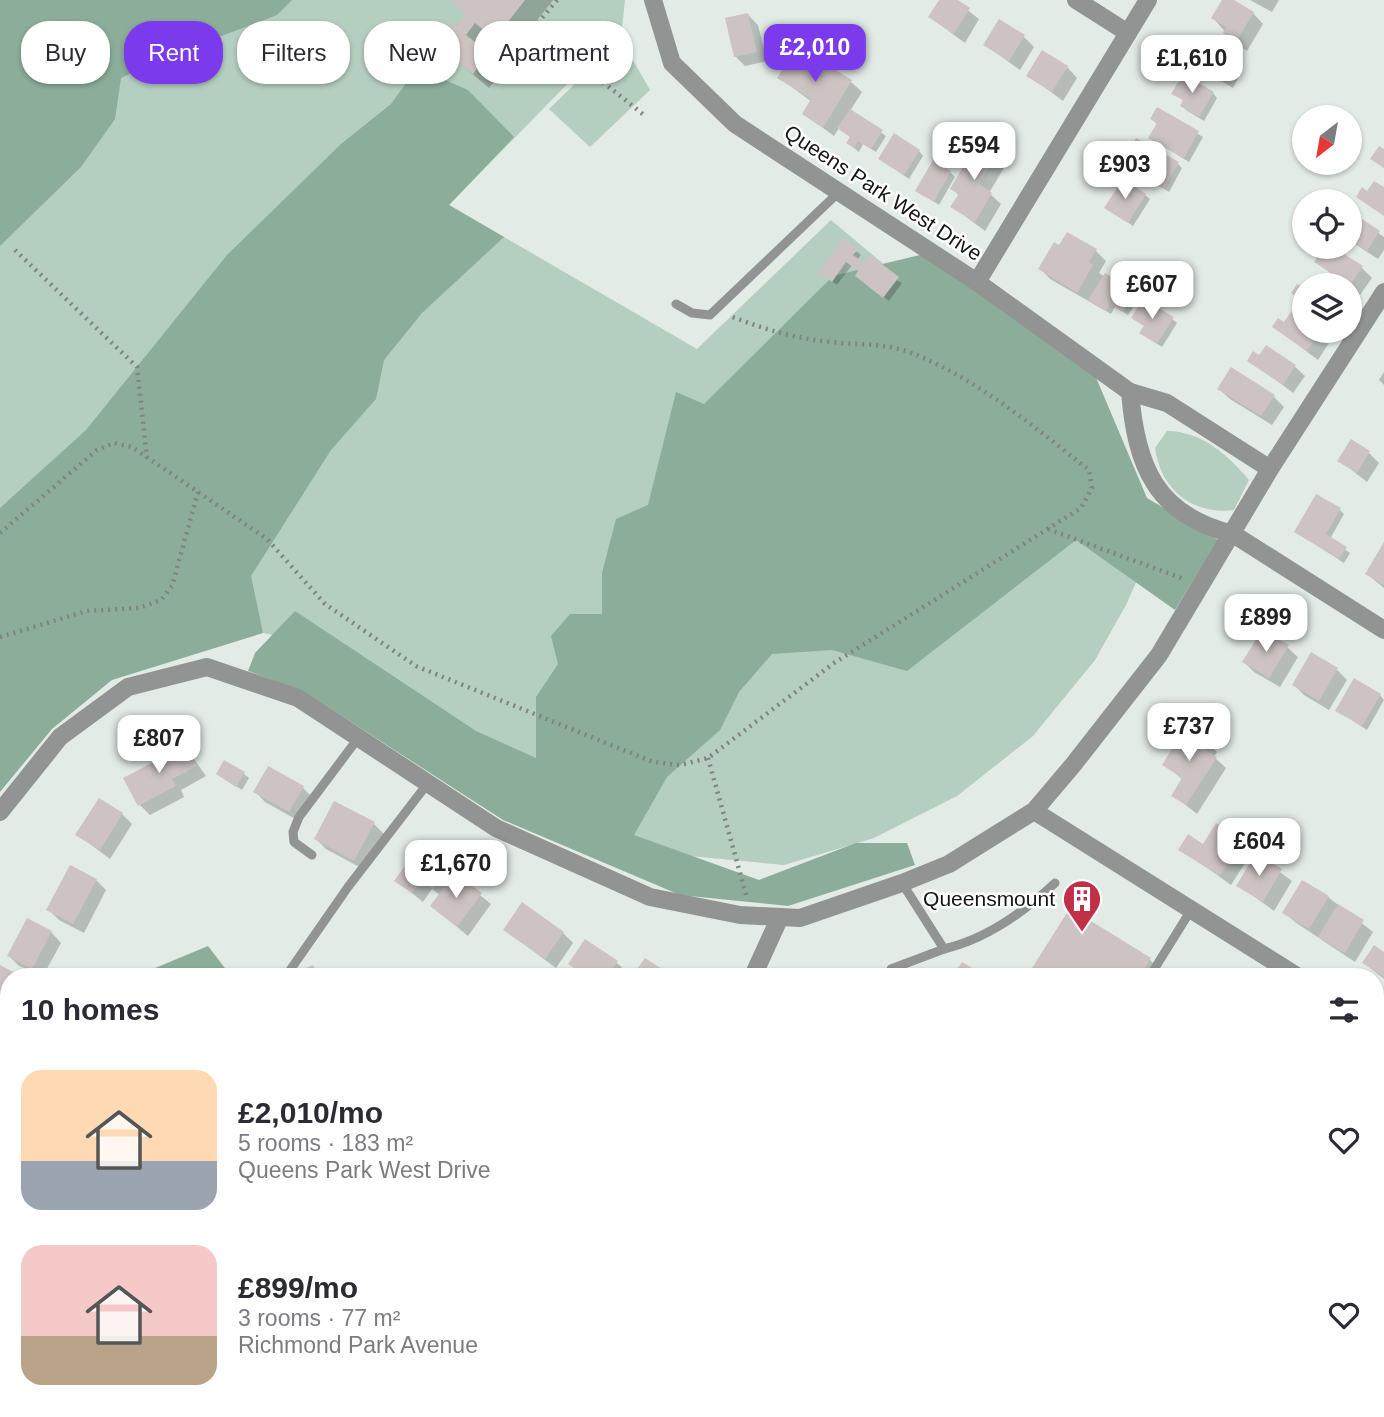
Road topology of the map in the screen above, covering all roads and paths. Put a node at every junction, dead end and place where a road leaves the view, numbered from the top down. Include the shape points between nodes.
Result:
1 (556, 0) edge
2 (653, 0) edge
3 (1076, 0) edge
4 (1148, 0) edge
5 (1128, 33) junction
6 (644, 115) dead end
7 (838, 192) junction
8 (15, 250) dead end
9 (977, 282) junction
10 (1384, 292) edge
11 (676, 304) dead end
12 (716, 310) junction
13 (1130, 392) junction
14 (147, 458) junction
15 (1270, 469) junction
16 (198, 492) junction
17 (1048, 529) junction
18 (0, 533) edge
19 (1233, 534) junction
20 (1201, 585) junction
21 (1384, 630) edge
22 (0, 636) edge
23 (359, 737) junction
24 (708, 758) junction
25 (428, 783) junction
26 (0, 811) edge
27 (1034, 811) junction
28 (312, 855) dead end
29 (902, 883) junction
30 (1055, 883) dead end
31 (1191, 910) junction
32 (752, 915) junction
33 (780, 917) junction
34 (944, 949) junction
35 (292, 968) edge
36 (757, 968) edge
37 (894, 968) edge
38 (1155, 968) edge
39 (1284, 968) edge

1 - 6 path via 537,23
2 - 7 street, Queens Park West Drive via 672,63 735,124
3 - 5 street
4 - 5 street
5 - 9 street
7 - 9 street, Queens Park West Drive
7 - 12 lane
8 - 14 path via 137,367
9 - 13 street, Queens Park West Drive
10 - 15 street
11 - 12 lane via 702,316
12 - 17 path via 776,334 872,343 905,351 1017,414 1088,470 1092,488 1081,508
13 - 15 street, Queens Park West Drive via 1167,403
13 - 19 street via 1134,434 1153,485 1208,528
14 - 16 path
14 - 18 path via 114,443 97,450
15 - 19 street
16 - 22 path via 172,586 161,600 139,608 87,611
16 - 24 path via 267,539 325,604 416,666 653,762 680,765
17 - 20 path
17 - 24 path via 834,663
19 - 20 street
19 - 21 street
20 - 27 street via 1159,655
23 - 25 street
23 - 26 street via 299,698 207,667 128,687 60,737
23 - 28 lane via 299,817 293,832 294,842
24 - 32 path
25 - 32 street via 496,828 650,897
25 - 35 lane
27 - 29 street via 949,864
27 - 31 street
29 - 33 street via 800,918
29 - 34 lane
30 - 34 lane via 1001,925
31 - 38 lane
31 - 39 street
32 - 33 street
33 - 36 street
34 - 37 lane

